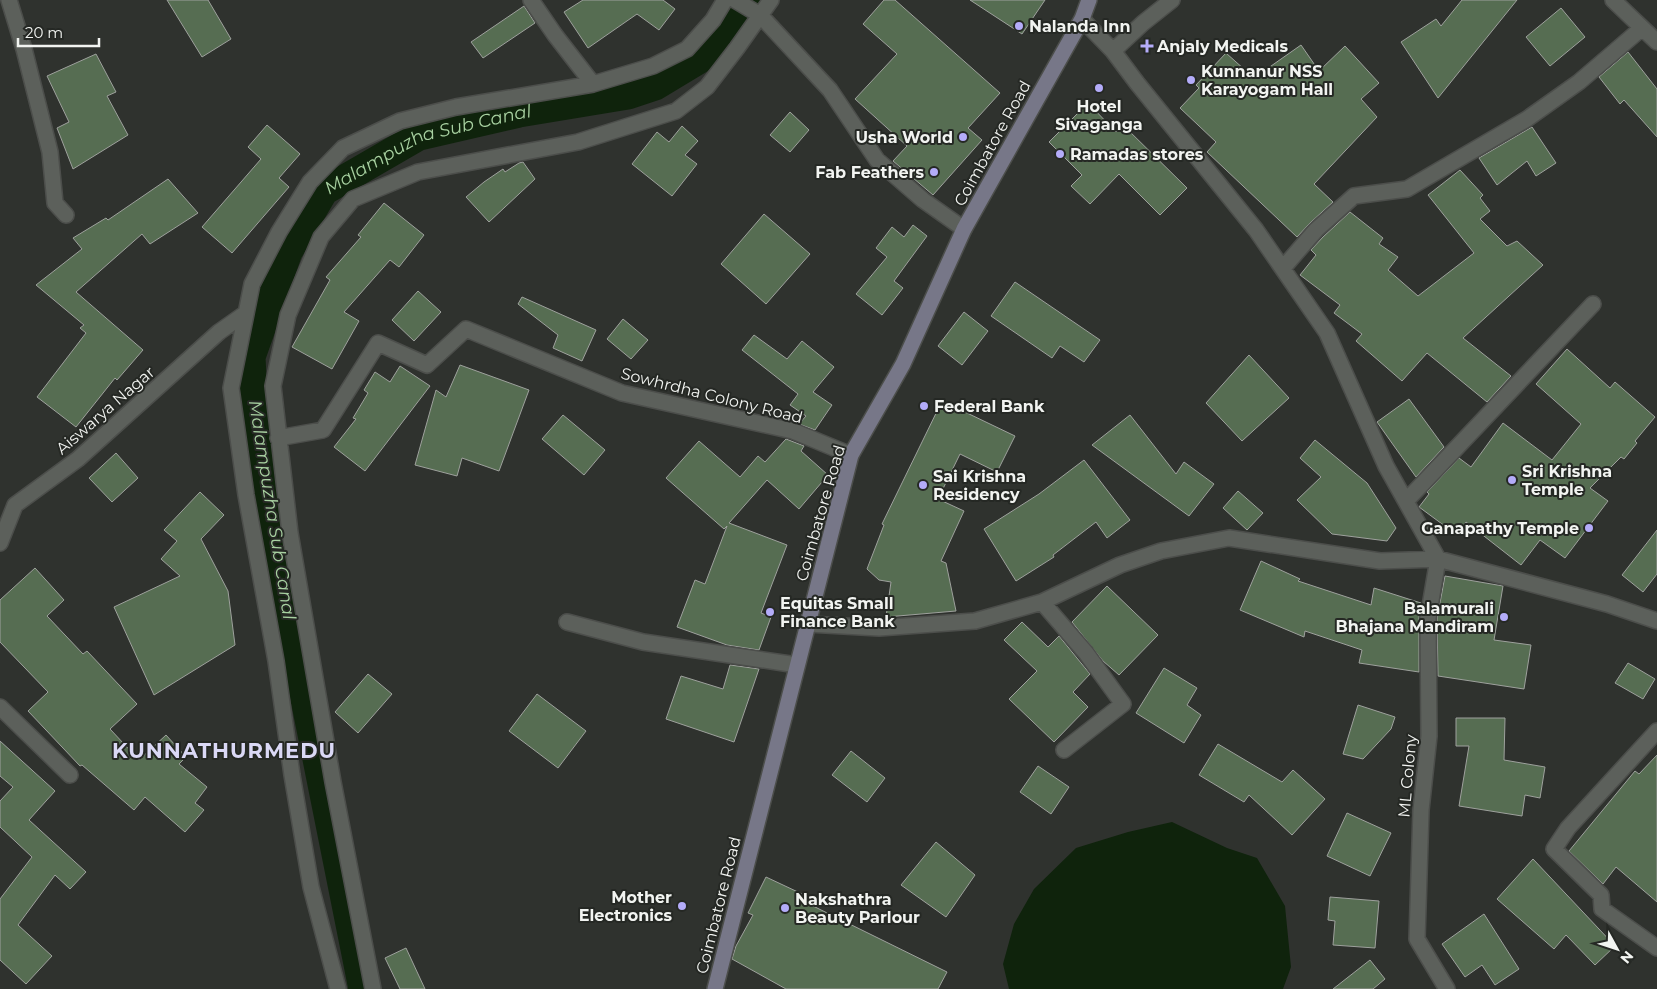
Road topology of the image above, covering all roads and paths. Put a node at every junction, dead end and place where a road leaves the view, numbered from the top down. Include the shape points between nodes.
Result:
1 (9, 0) edge
2 (531, 0) edge
3 (725, 0) edge
4 (735, 0) edge
5 (771, 0) edge
6 (1089, 0) edge
7 (1172, 0) edge
8 (1613, 0) edge
9 (760, 16) junction
10 (1082, 19) junction
11 (1642, 28) junction
12 (1657, 42) edge
13 (1113, 51) junction
14 (593, 84) junction
15 (66, 215) dead end
16 (964, 229) junction
17 (1283, 268) junction
18 (1593, 304) dead end
19 (246, 313) junction
20 (278, 438) junction
21 (852, 455) junction
22 (1406, 501) junction
23 (2, 532) edge
24 (1438, 559) junction
25 (1042, 602) junction
26 (1657, 621) edge
27 (567, 622) dead end
28 (808, 624) junction
29 (797, 665) junction
30 (0, 707) edge
31 (1657, 731) edge
32 (1064, 750) dead end
33 (70, 775) dead end
34 (1657, 948) edge
35 (338, 989) edge
36 (372, 989) edge
37 (715, 989) edge
38 (1447, 989) edge

1 - 15 street via 50,152 55,203
2 - 14 street
3 - 14 street via 713,20 687,49 653,66
4 - 9 street
5 - 9 street
6 - 10 main road, Coimbatore Road
7 - 13 street
8 - 11 street
9 - 16 street via 830,90 877,160 923,200
9 - 20 street via 706,87 676,111 578,142 418,172 352,199 320,237 288,314 273,386
10 - 13 street
10 - 16 main road, Coimbatore Road
11 - 12 street
11 - 17 street via 1579,82 1527,119 1408,189 1354,196 1316,230
13 - 17 street
14 - 19 street via 456,107 400,121 343,148 310,182 279,232 252,284
16 - 21 main road, Coimbatore Road via 903,364
17 - 22 street via 1327,333 1386,466
18 - 22 street
19 - 23 street, Aiswarya Nagar via 219,332 78,459 16,504
19 - 35 street via 231,388 240,455 311,887
20 - 21 street, Sowhrdha Colony Road via 323,430 378,343 426,365 466,329 622,393 793,431
20 - 36 street via 293,552
21 - 28 main road, Coimbatore Road
22 - 24 street
24 - 25 street via 1380,561 1229,538 1152,554 1120,565
24 - 26 street via 1607,604
24 - 38 street, ML Colony via 1428,618 1429,736 1421,810 1417,939
25 - 28 street via 975,621 879,628
25 - 32 street via 1086,653 1123,704
27 - 29 street via 643,642
28 - 29 main road, Coimbatore Road
29 - 37 main road, Coimbatore Road
30 - 33 street
31 - 34 street via 1568,828 1554,849 1601,895 1602,909

